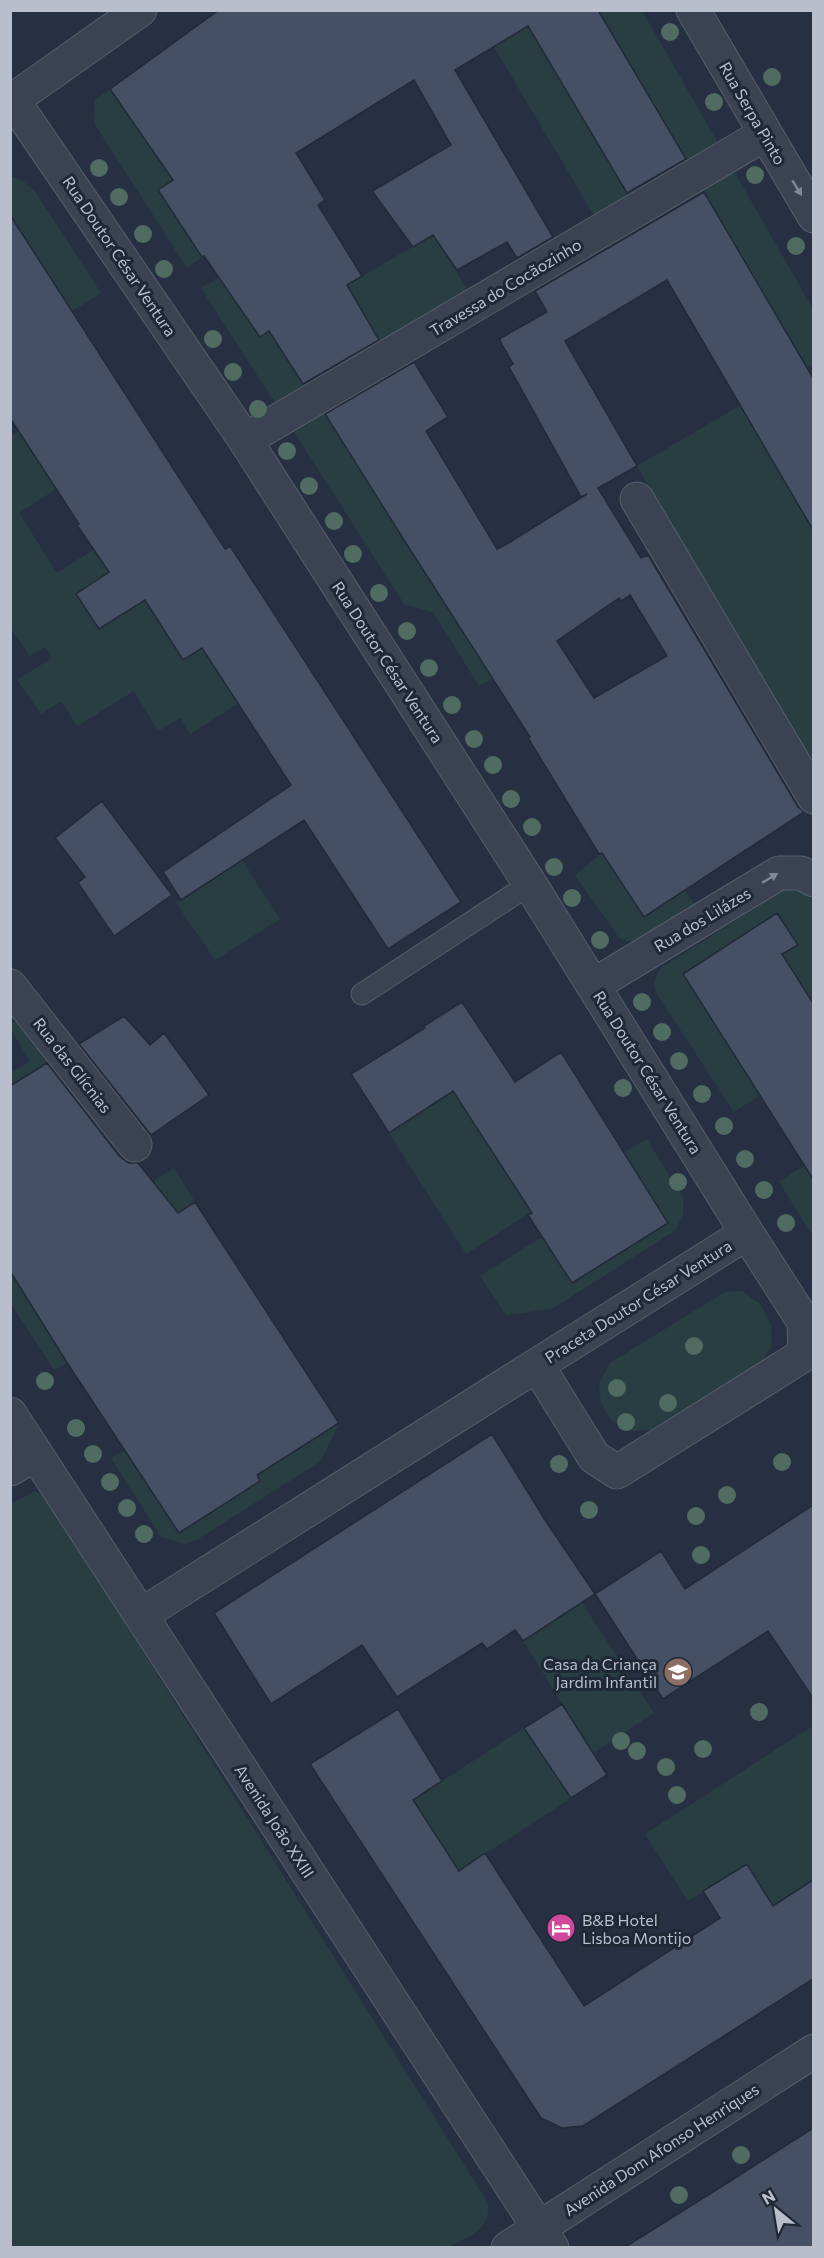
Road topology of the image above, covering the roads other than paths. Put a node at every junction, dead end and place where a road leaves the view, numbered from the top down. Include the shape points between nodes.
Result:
1 (140, 10) edge
2 (693, 10) edge
3 (12, 99) edge
4 (765, 134) junction
5 (813, 216) edge
6 (245, 440) junction
7 (637, 499) dead end
8 (813, 797) edge
9 (813, 880) edge
10 (531, 884) junction
11 (594, 985) junction
12 (10, 986) edge
13 (362, 994) dead end
14 (135, 1145) dead end
15 (747, 1233) junction
16 (537, 1365) junction
17 (10, 1414) edge
18 (23, 1461) edge
19 (141, 1615) junction
20 (813, 2051) edge
21 (545, 2238) edge
22 (508, 2247) edge

1 - 3 street
2 - 4 street, Rua Serpa Pinto
3 - 6 street, Rua Doutor César Ventura
4 -> 5 street, Rua Serpa Pinto
4 - 6 street, Travessa do Cocãozinho
6 - 10 street, Rua Doutor César Ventura
7 - 8 street
11 -> 9 street, Rua dos Lilázes via 779,873 801,873
10 - 11 street, Rua Doutor César Ventura
10 - 13 lane
11 - 15 street, Rua Doutor César Ventura
12 - 14 street, Rua das Glícnias
15 - 16 street, Praceta Doutor César Ventura
15 - 16 street, Praceta Doutor César Ventura via 804,1322 805,1354 627,1466 617,1472 594,1457
16 - 19 street, Praceta Doutor César Ventura
17 - 18 street, Avenida João XXIII
18 - 19 street, Avenida João XXIII
19 - 21 street, Avenida João XXIII
20 - 21 street, Avenida Dom Afonso Henriques
21 - 22 street, Avenida Dom Afonso Henriques

